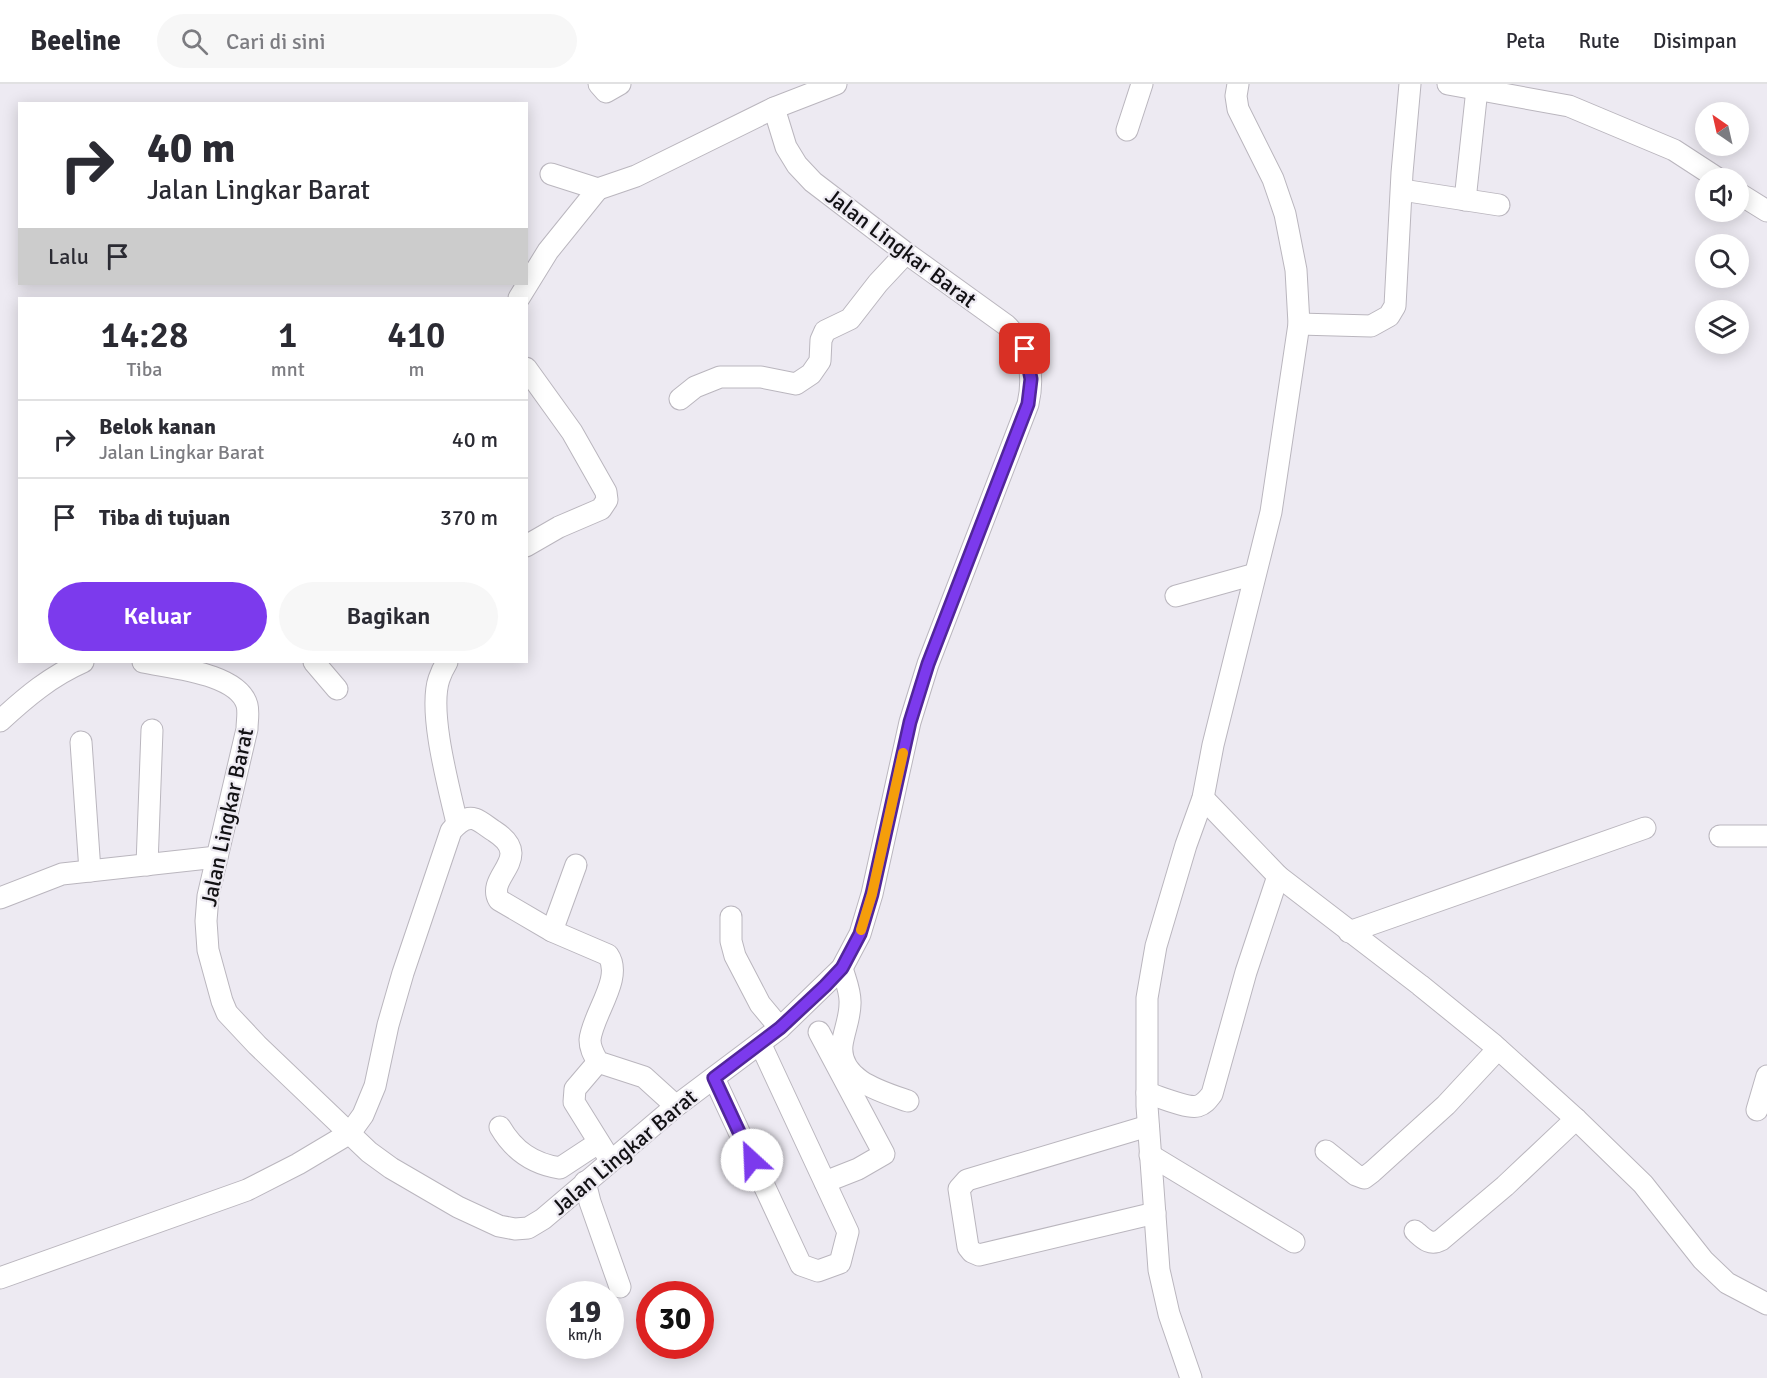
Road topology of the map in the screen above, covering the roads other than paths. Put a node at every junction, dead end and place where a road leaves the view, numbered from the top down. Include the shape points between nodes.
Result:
1 (599, 84) edge
2 (620, 84) edge
3 (836, 84) edge
4 (1142, 84) edge
5 (1223, 84) edge
6 (1238, 84) edge
7 (1410, 84) edge
8 (1448, 84) edge
9 (1477, 89) junction
10 (774, 108) junction
11 (1238, 109) junction
12 (1127, 130) dead end
13 (1702, 168) edge
14 (551, 174) dead end
15 (598, 189) junction
16 (1402, 190) junction
17 (1749, 196) edge
18 (1465, 200) junction
19 (1765, 202) edge
20 (1499, 205) dead end
21 (906, 253) junction
22 (528, 283) edge
23 (1299, 324) junction
24 (528, 371) edge
25 (680, 399) dead end
26 (528, 545) edge
27 (1255, 574) junction
28 (1176, 596) dead end
29 (81, 663) edge
30 (148, 663) edge
31 (315, 663) edge
32 (446, 663) edge
33 (337, 689) dead end
34 (0, 721) edge
35 (152, 730) dead end
36 (81, 742) dead end
37 (1203, 798) junction
38 (457, 823) junction
39 (1645, 828) dead end
40 (1720, 836) dead end
41 (1767, 836) edge
42 (217, 857) junction
43 (147, 865) junction
44 (576, 865) dead end
45 (90, 871) junction
46 (1278, 876) junction
47 (0, 898) edge
48 (731, 917) dead end
49 (552, 931) junction
50 (1349, 932) junction
51 (842, 968) junction
52 (788, 1021) junction
53 (819, 1032) junction
54 (760, 1043) junction
55 (842, 1047) junction
56 (1498, 1049) junction
57 (598, 1062) junction
58 (1767, 1076) edge
59 (714, 1078) junction
60 (1147, 1093) junction
61 (908, 1101) dead end
62 (676, 1107) junction
63 (1757, 1110) dead end
64 (1576, 1119) junction
65 (1148, 1126) junction
66 (500, 1127) dead end
67 (350, 1133) junction
68 (604, 1151) junction
69 (1326, 1151) dead end
70 (1150, 1155) junction
71 (585, 1182) junction
72 (825, 1182) junction
73 (1155, 1213) junction
74 (1415, 1232) dead end
75 (1294, 1242) dead end
76 (0, 1278) edge
77 (618, 1281) edge
78 (1767, 1304) edge
79 (1191, 1378) edge

1 - 2 street via 606,92
3 - 10 street
4 - 12 street
5 - 11 street
6 - 11 street
7 - 16 street
8 - 9 street
9 - 13 street via 1569,106 1674,150
9 - 18 street
10 - 15 street via 636,176
10 - 21 street, Jalan Lingkar Barat via 786,147 797,165 813,182
11 - 23 street via 1274,179 1285,214 1296,270
14 - 15 street
15 - 22 street via 548,251
16 - 18 street
16 - 23 street via 1395,306 1389,316 1371,326
17 - 19 street
18 - 20 street
21 - 25 street via 850,319 825,330 820,361 804,380 796,384 761,377 720,377 695,387
21 - 51 street, Jalan Lingkar Barat via 1017,336 1025,349 1031,391 928,664 910,722 872,894 860,934
23 - 27 street via 1271,512
24 - 26 street via 572,432 606,492 607,501 590,515
27 - 28 street
27 - 37 street
29 - 34 street via 31,692
30 - 42 street, Jalan Lingkar Barat via 232,685 246,704 247,729
31 - 33 street
32 - 38 street via 438,680 439,739
35 - 43 street
36 - 45 street
37 - 46 street
37 - 60 street via 1156,946 1147,998
38 - 49 street via 474,818 505,838 512,853 496,895 504,904
38 - 67 street via 403,973 375,1086 363,1115
39 - 50 street
40 - 41 street
42 - 43 street
42 - 67 street, Jalan Lingkar Barat via 206,921 213,975 227,1013
43 - 45 street
44 - 49 street
45 - 47 street via 62,874
46 - 50 street
46 - 60 street via 1212,1094 1206,1102 1191,1107
48 - 52 street via 735,956 760,1004
49 - 57 street via 608,955 614,966 590,1039
50 - 56 street
51 - 52 street, Jalan Lingkar Barat
51 - 55 street via 850,1003
52 - 53 street
52 - 54 street, Jalan Lingkar Barat
53 - 55 street
53 - 72 street via 884,1154
54 - 59 street, Jalan Lingkar Barat
54 - 72 street
55 - 61 street via 844,1061 854,1075 875,1089
56 - 64 street
56 - 69 street via 1446,1105 1364,1178
57 - 62 street via 644,1077
57 - 68 street via 575,1089 574,1102
58 - 63 street
59 - 62 street, Jalan Lingkar Barat
59 - 72 street via 801,1265 818,1271 840,1263 848,1232
60 - 65 street
62 - 68 street, Jalan Lingkar Barat
64 - 74 street via 1441,1240 1429,1243
64 - 78 street via 1643,1184 1703,1260 1727,1283
65 - 70 street
65 - 73 street via 967,1180 959,1189 968,1247 979,1255
66 - 68 street via 515,1148 547,1166 560,1168
67 - 71 street, Jalan Lingkar Barat via 391,1168 481,1219 515,1229 528,1228 543,1219
67 - 76 street via 248,1190
68 - 71 street, Jalan Lingkar Barat
70 - 73 street
70 - 75 street
71 - 77 street
73 - 79 street via 1159,1270

